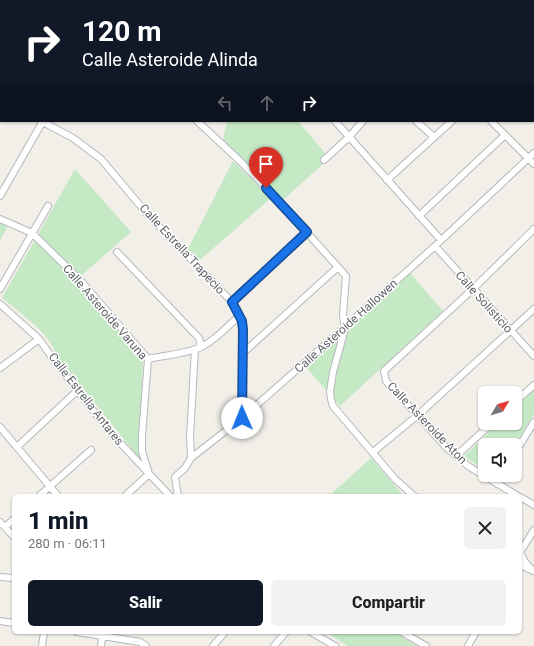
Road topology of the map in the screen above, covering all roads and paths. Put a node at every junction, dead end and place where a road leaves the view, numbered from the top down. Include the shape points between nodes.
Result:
1 (41, 122) edge
2 (44, 122) edge
3 (198, 122) edge
4 (336, 122) edge
5 (363, 122) edge
6 (417, 122) edge
7 (451, 122) edge
8 (492, 122) edge
9 (505, 135) junction
10 (349, 137) junction
11 (434, 137) junction
12 (534, 154) edge
13 (529, 158) junction
14 (324, 160) dead end
15 (534, 164) edge
16 (387, 180) junction
17 (0, 196) edge
18 (48, 206) dead end
19 (419, 216) junction
20 (0, 219) edge
21 (534, 229) edge
22 (307, 232) junction
23 (32, 233) junction
24 (441, 240) junction
25 (435, 246) junction
26 (116, 252) dead end
27 (338, 267) junction
28 (0, 289) edge
29 (472, 289) junction
30 (232, 302) junction
31 (0, 304) edge
32 (534, 309) edge
33 (239, 316) junction
34 (345, 327) junction
35 (510, 332) junction
36 (39, 339) junction
37 (202, 347) junction
38 (195, 349) junction
39 (242, 353) junction
40 (534, 356) edge
41 (148, 359) junction
42 (0, 368) edge
43 (534, 385) edge
44 (78, 390) junction
45 (522, 396) edge
46 (418, 415) junction
47 (242, 418) junction
48 (534, 422) edge
49 (0, 427) edge
50 (484, 430) edge
51 (522, 442) edge
52 (17, 447) junction
53 (91, 450) dead end
54 (374, 452) junction
55 (456, 456) junction
56 (191, 458) junction
57 (149, 474) junction
58 (497, 484) joint
59 (50, 487) junction
60 (41, 494) edge
61 (56, 494) edge
62 (128, 494) edge
63 (168, 494) edge
64 (178, 494) edge
65 (412, 494) edge
66 (514, 494) edge
67 (522, 499) edge
68 (534, 505) edge
69 (12, 521) edge
70 (0, 522) edge
71 (5, 527) junction
72 (534, 530) edge
73 (12, 535) edge
74 (522, 549) edge
75 (522, 556) edge
76 (522, 566) edge
77 (533, 572) edge
78 (0, 577) edge
79 (12, 578) edge
80 (0, 621) edge
81 (12, 623) edge
82 (44, 634) edge
83 (102, 634) edge
84 (223, 634) edge
85 (284, 634) edge
86 (314, 634) edge
87 (407, 634) edge
88 (475, 634) edge
89 (42, 646) edge
90 (101, 646) edge
91 (146, 646) edge
92 (213, 646) edge
93 (274, 646) edge
94 (335, 646) edge
95 (426, 646) edge
96 (468, 646) edge

1 - 17 street
2 - 30 street, Calle Estrella Trapecio via 73,138 101,159 149,216
3 - 22 street via 247,168
4 - 10 street
5 - 10 street
6 - 11 street
7 - 11 street
8 - 9 street
9 - 13 street
9 - 19 street
10 - 14 street
10 - 16 street
11 - 16 street
12 - 13 street, Calle Asteroide Hallowen
13 - 15 street
13 - 24 street, Calle Asteroide Hallowen
16 - 19 street
18 - 23 street
19 - 24 street
20 - 23 street
21 - 29 street
22 - 27 street
22 - 30 street
23 - 28 street
23 - 41 street, Calle Asteroide Varuna via 81,281
24 - 25 street, Calle Asteroide Hallowen
25 - 29 street, Calle Solisticio
25 - 34 street, Calle Asteroide Hallowen
26 - 37 street via 199,338
27 - 34 street via 346,276 343,315
27 - 39 street
29 - 35 street, Calle Solisticio
29 - 46 street, Calle Asteroide Aton via 384,370 386,381
30 - 33 street, Calle Estrella Trapecio
31 - 36 street, Calle Estrella Antares
32 - 35 street
33 - 37 street
33 - 39 street, Calle Estrella Trapecio via 243,330
34 - 47 street, Calle Asteroide Hallowen
34 - 54 street via 333,372 331,399 333,406
35 - 40 street, Calle Solisticio
35 - 46 street
36 - 42 street
36 - 44 street, Calle Estrella Antares
37 - 38 street
38 - 41 street
38 - 56 street
39 - 47 street, Calle Estrella Trapecio
41 - 57 street, Calle Asteroide Varuna via 142,451
43 - 45 street
44 - 52 street
44 - 57 street, Calle Estrella Antares via 110,432
46 - 54 street
46 - 55 street, Calle Asteroide Aton
47 - 56 street, Calle Asteroide Hallowen
48 - 51 street
49 - 52 street
50 - 55 street
52 - 59 street
53 - 59 street
54 - 65 street
55 - 58 street, Calle Asteroide Aton
56 - 64 street, Calle Asteroide Hallowen via 175,477
57 - 62 street
57 - 63 street, Calle Estrella Antares
58 - 66 street, Calle Asteroide Aton
59 - 60 street
59 - 61 street
67 - 68 street, Calle Asteroide Aton
69 - 71 street
70 - 71 street
71 - 73 street
72 - 74 street
75 - 77 street
76 - 77 street
78 - 79 street
80 - 81 street
82 - 89 street
83 - 90 street
83 - 91 street via 140,642
84 - 92 street
85 - 93 street
86 - 94 street
87 - 95 street
88 - 96 street

